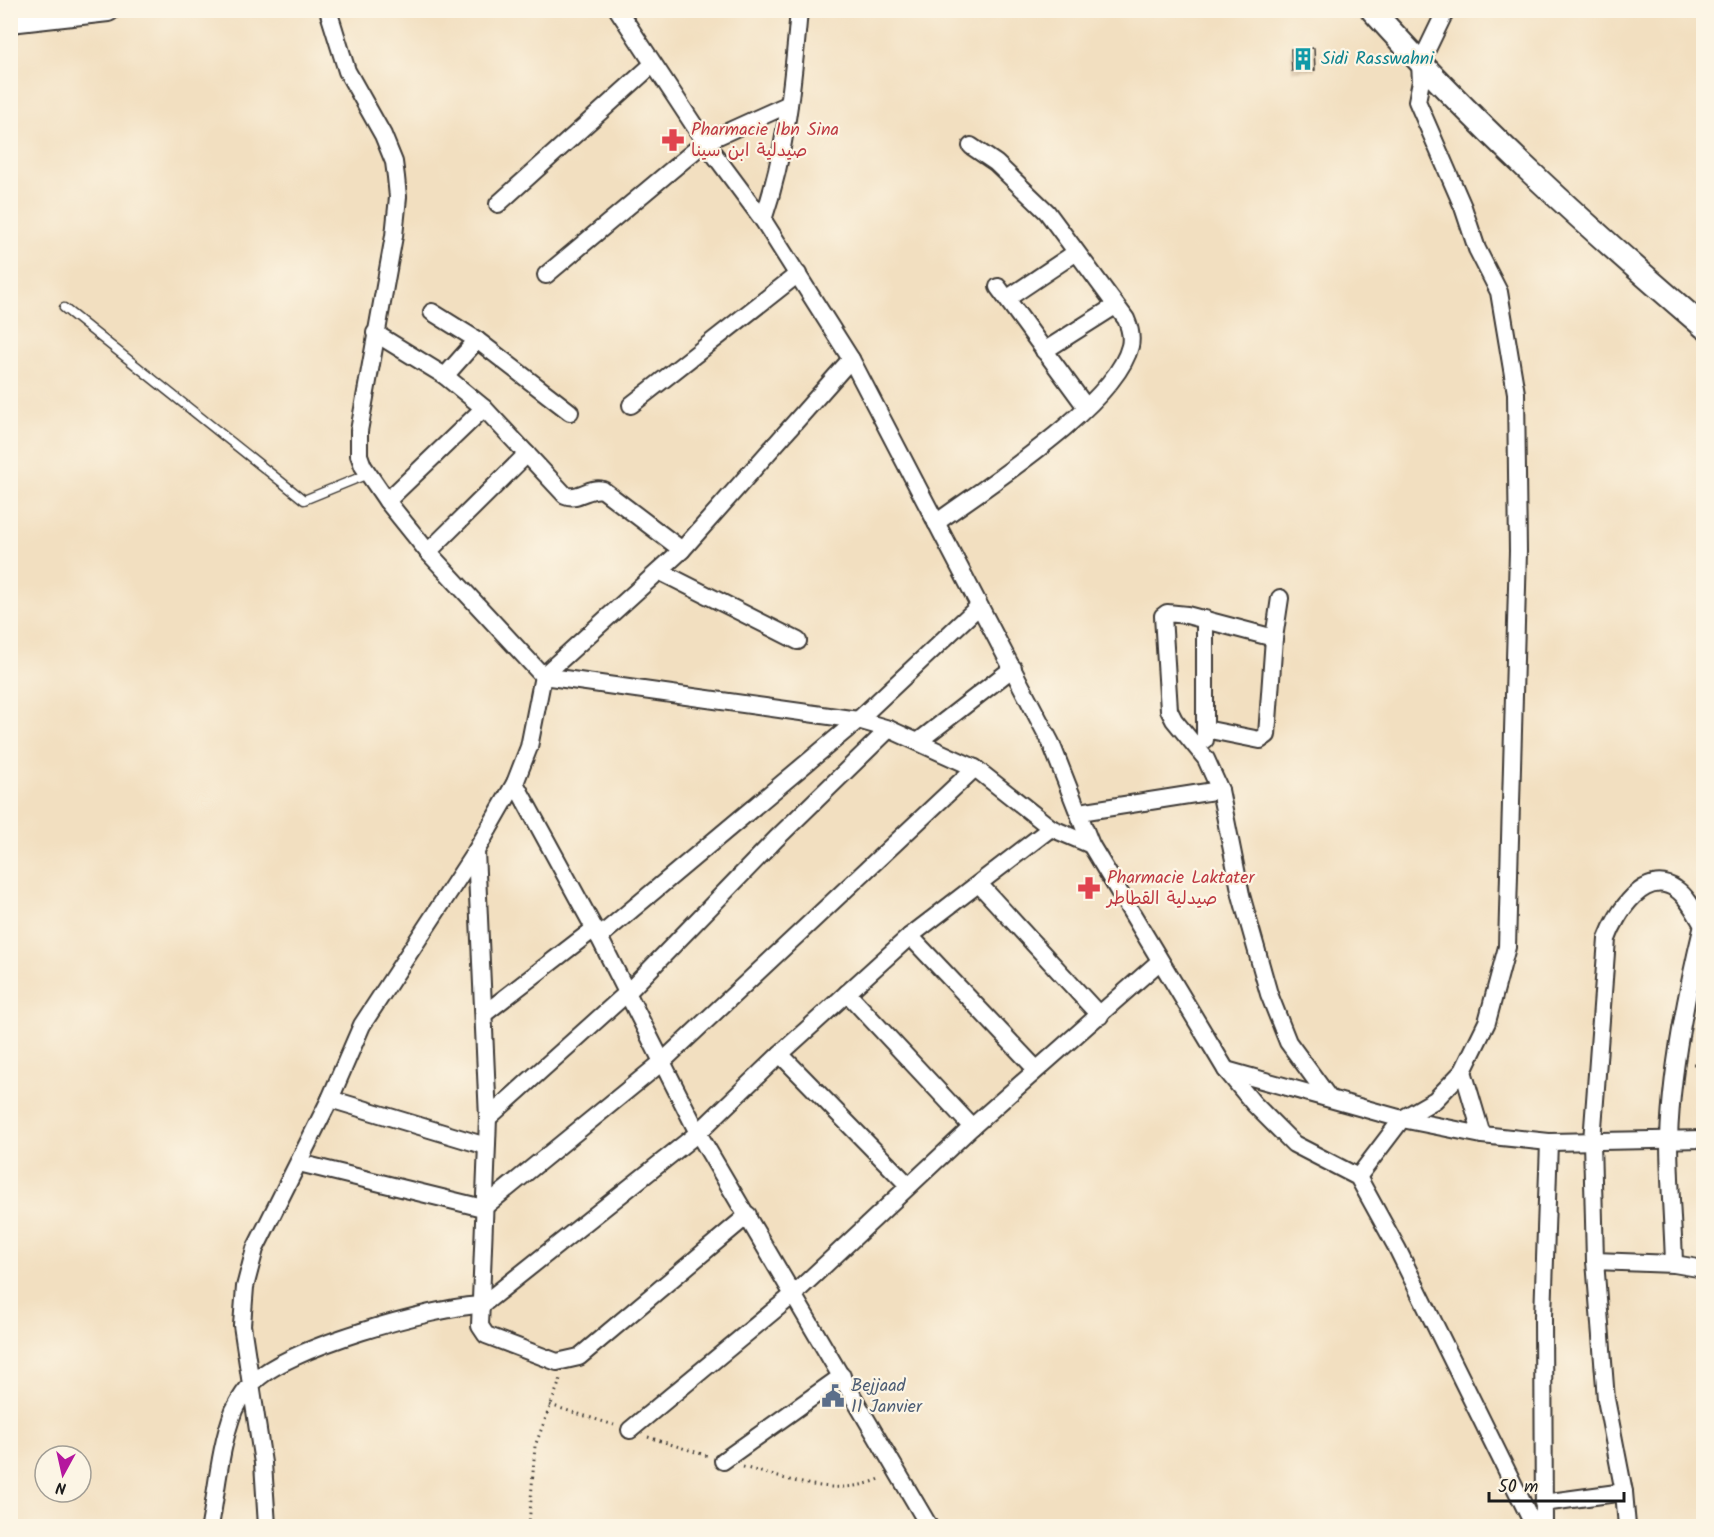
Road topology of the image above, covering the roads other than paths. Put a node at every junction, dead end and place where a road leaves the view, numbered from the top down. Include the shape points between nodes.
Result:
1 (31, 10) edge
2 (108, 10) edge
3 (328, 10) edge
4 (618, 10) edge
5 (799, 10) edge
6 (1372, 10) edge
7 (1446, 10) edge
8 (10, 17) edge
9 (10, 21) edge
10 (1420, 64) junction
11 (652, 65) junction
12 (789, 104) junction
13 (705, 142) junction
14 (971, 146) dead end
15 (498, 204) dead end
16 (763, 220) junction
17 (1075, 252) junction
18 (798, 274) junction
19 (546, 275) dead end
20 (1115, 306) junction
21 (64, 308) dead end
22 (432, 312) dead end
23 (1704, 327) edge
24 (375, 333) junction
25 (477, 340) junction
26 (1044, 351) junction
27 (850, 359) junction
28 (445, 376) junction
29 (631, 405) dead end
30 (1086, 407) junction
31 (484, 408) junction
32 (570, 412) dead end
33 (527, 454) junction
34 (368, 474) junction
35 (387, 501) junction
36 (936, 523) junction
37 (682, 550) junction
38 (428, 552) junction
39 (661, 572) junction
40 (1280, 598) dead end
41 (979, 606) junction
42 (1205, 619) junction
43 (1274, 638) junction
44 (798, 641) dead end
45 (1013, 668) junction
46 (543, 676) junction
47 (858, 720) junction
48 (888, 729) junction
49 (1205, 729) junction
50 (919, 741) junction
51 (1206, 759) junction
52 (975, 768) junction
53 (515, 783) junction
54 (1220, 790) junction
55 (1080, 812) junction
56 (1051, 828) junction
57 (1091, 845) junction
58 (476, 851) junction
59 (979, 884) junction
60 (1703, 926) edge
61 (597, 933) junction
62 (910, 936) junction
63 (1160, 961) junction
64 (627, 993) junction
65 (846, 993) junction
66 (484, 1014) junction
67 (1100, 1016) junction
68 (780, 1054) junction
69 (662, 1062) junction
70 (1036, 1069) junction
71 (1226, 1070) junction
72 (1463, 1071) junction
73 (1329, 1098) junction
74 (330, 1099) junction
75 (488, 1118) junction
76 (1401, 1119) junction
77 (972, 1127) junction
78 (698, 1133) junction
79 (1482, 1136) junction
80 (1669, 1138) junction
81 (1704, 1139) edge
82 (1592, 1141) junction
83 (1549, 1142) junction
84 (486, 1146) junction
85 (299, 1162) junction
86 (1358, 1177) junction
87 (909, 1185) junction
88 (483, 1208) junction
89 (748, 1215) junction
90 (1594, 1261) junction
91 (1674, 1264) junction
92 (1704, 1269) edge
93 (794, 1294) junction
94 (482, 1305) junction
95 (842, 1376) junction
96 (252, 1383) junction
97 (630, 1430) dead end
98 (723, 1461) dead end
99 (1624, 1492) junction
100 (1543, 1503) junction
101 (210, 1527) edge
102 (267, 1527) edge
103 (929, 1527) edge
104 (1534, 1527) edge
105 (1544, 1527) edge
106 (1627, 1527) edge

1 - 8 main road
2 - 9 main road
3 - 24 street via 347,72 394,162 398,198 394,236
4 - 11 street
5 - 12 street
6 - 10 main road
7 - 10 street
10 - 23 main road via 1584,224
10 - 72 street via 1418,110 1498,292 1516,393 1518,563 1507,947 1487,1022
11 - 13 street
11 - 15 street
12 - 13 street
12 - 16 street via 776,181
13 - 16 street
13 - 19 street
14 - 17 street via 996,163 1041,206
16 - 18 street
17 - 20 street
17 - 26 street via 1003,292
18 - 27 street
18 - 29 street
20 - 26 street
20 - 30 street via 1126,320 1131,344 1111,381
21 - 34 lane via 304,500
22 - 25 street
24 - 28 street
24 - 34 street via 359,431 359,455
25 - 28 street
25 - 32 street
26 - 30 street
27 - 36 street
27 - 37 street
28 - 31 street
30 - 36 street via 1047,442
31 - 33 street
31 - 35 street
33 - 37 street via 565,495 573,497 592,489 603,490
33 - 38 street
34 - 35 street
35 - 38 street
36 - 41 street
37 - 39 street
38 - 46 street
39 - 44 street
39 - 46 street
40 - 43 street
41 - 45 street
41 - 47 street
42 - 43 street
42 - 49 street
42 - 51 street via 1167,613 1162,624 1169,710
43 - 49 street via 1264,739
45 - 50 street
45 - 55 street
46 - 47 street
46 - 53 street via 529,747
47 - 48 street
47 - 61 street
48 - 50 street
48 - 64 street
49 - 51 street
50 - 52 street
51 - 54 street
52 - 56 street
52 - 69 street
53 - 58 street
53 - 61 street
54 - 55 street
54 - 73 street via 1241,895 1269,994 1288,1042
55 - 57 street
56 - 57 street
56 - 59 street
57 - 63 street
58 - 66 street
58 - 74 street via 362,1025
59 - 62 street
59 - 67 street
60 - 80 street via 1691,976
60 - 82 street via 1677,889 1657,882 1636,895 1612,924 1607,939
61 - 64 street
61 - 66 street
62 - 65 street
62 - 70 street
63 - 67 street
63 - 71 street
64 - 69 street
64 - 75 street
65 - 68 street
65 - 77 street
66 - 75 street
67 - 70 street
68 - 78 street
68 - 87 street
69 - 78 street
69 - 88 street
70 - 77 street
71 - 73 street
71 - 86 street via 1294,1144
72 - 76 street via 1435,1100
72 - 79 street
73 - 76 street
74 - 84 street
74 - 85 street
75 - 84 street
76 - 79 street
76 - 86 street
77 - 87 street
78 - 89 street
78 - 94 street
79 - 83 street
80 - 81 street
80 - 82 street
80 - 91 street
82 - 83 street
82 - 90 street
83 - 100 street via 1543,1317
84 - 88 street
85 - 88 street
85 - 96 street via 255,1249 245,1287 242,1325
86 - 104 street
87 - 93 street
88 - 94 street
89 - 93 street
89 - 94 street via 579,1357 568,1361 557,1362 486,1335 480,1326
90 - 91 street
90 - 99 street via 1606,1399
91 - 92 street
93 - 95 street
93 - 97 street
94 - 96 street via 460,1305 359,1332 305,1353
95 - 98 street
95 - 103 street
96 - 101 street via 235,1410
96 - 102 street
99 - 100 street
99 - 106 street
100 - 105 street

